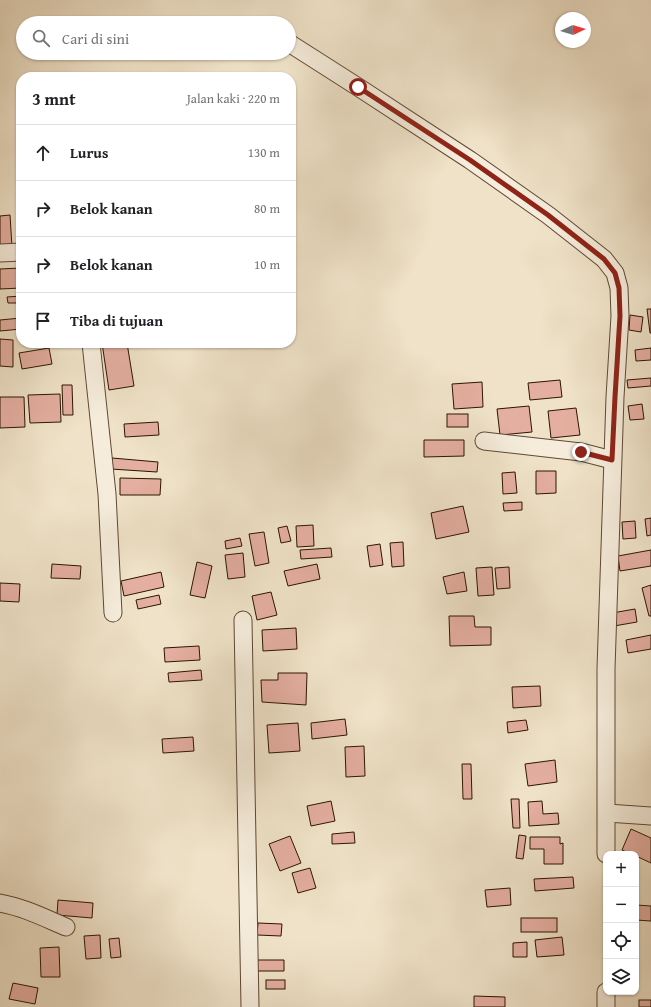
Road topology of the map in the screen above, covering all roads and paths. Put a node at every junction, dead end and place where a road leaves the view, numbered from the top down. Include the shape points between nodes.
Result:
1 (296, 47) edge
2 (16, 252) edge
3 (0, 253) edge
4 (92, 348) edge
5 (484, 441) dead end
6 (612, 460) junction
7 (113, 613) dead end
8 (243, 620) dead end
9 (606, 813) junction
10 (651, 816) edge
11 (606, 851) edge
12 (0, 902) edge
13 (66, 927) dead end
14 (606, 995) edge
15 (250, 1007) edge
16 (606, 1007) edge

1 - 6 street via 470,160 548,215 604,259 615,273 619,288 620,316
2 - 3 street
4 - 7 street via 107,494
5 - 6 street via 581,452
6 - 9 street via 606,669
8 - 15 street
9 - 10 street
9 - 11 street
12 - 13 street
14 - 16 street

